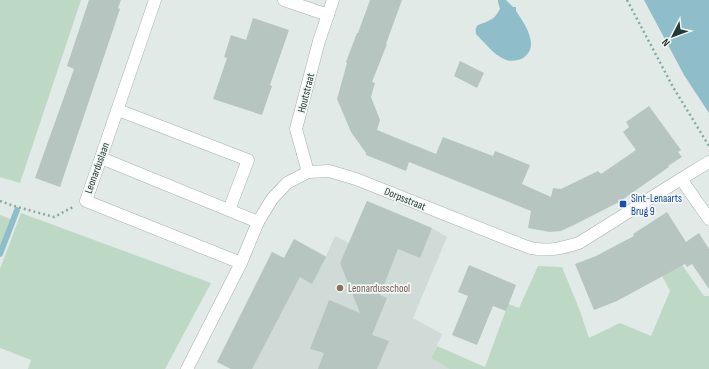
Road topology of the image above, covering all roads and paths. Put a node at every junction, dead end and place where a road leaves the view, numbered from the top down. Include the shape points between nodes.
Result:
1 (155, 0) edge
2 (284, 0) edge
3 (333, 0) edge
4 (628, 0) edge
5 (328, 15) junction
6 (118, 110) junction
7 (709, 147) edge
8 (101, 158) junction
9 (709, 162) edge
10 (308, 172) junction
11 (681, 179) junction
12 (0, 201) edge
13 (86, 201) junction
14 (229, 210) junction
15 (709, 219) edge
16 (258, 222) junction
17 (241, 262) junction
18 (187, 369) edge

1 - 6 street, Leonarduslaan
2 - 5 street
3 - 5 street, Houtstraat
4 - 7 path via 673,88
5 - 10 street, Houtstraat via 296,129
6 - 8 street, Leonarduslaan
6 - 14 street via 248,160
8 - 13 street, Leonarduslaan
8 - 14 street
9 - 11 street, Dorpsstraat
10 - 11 street, Dorpsstraat via 329,171 356,179 512,241 532,248 551,250 579,242
10 - 16 street, Dorpsstraat via 288,183 272,199
11 - 15 street
12 - 13 path via 54,217
13 - 17 street, Leonarduslaan
14 - 16 street
16 - 17 street, Dorpsstraat
17 - 18 street, Dorpsstraat

